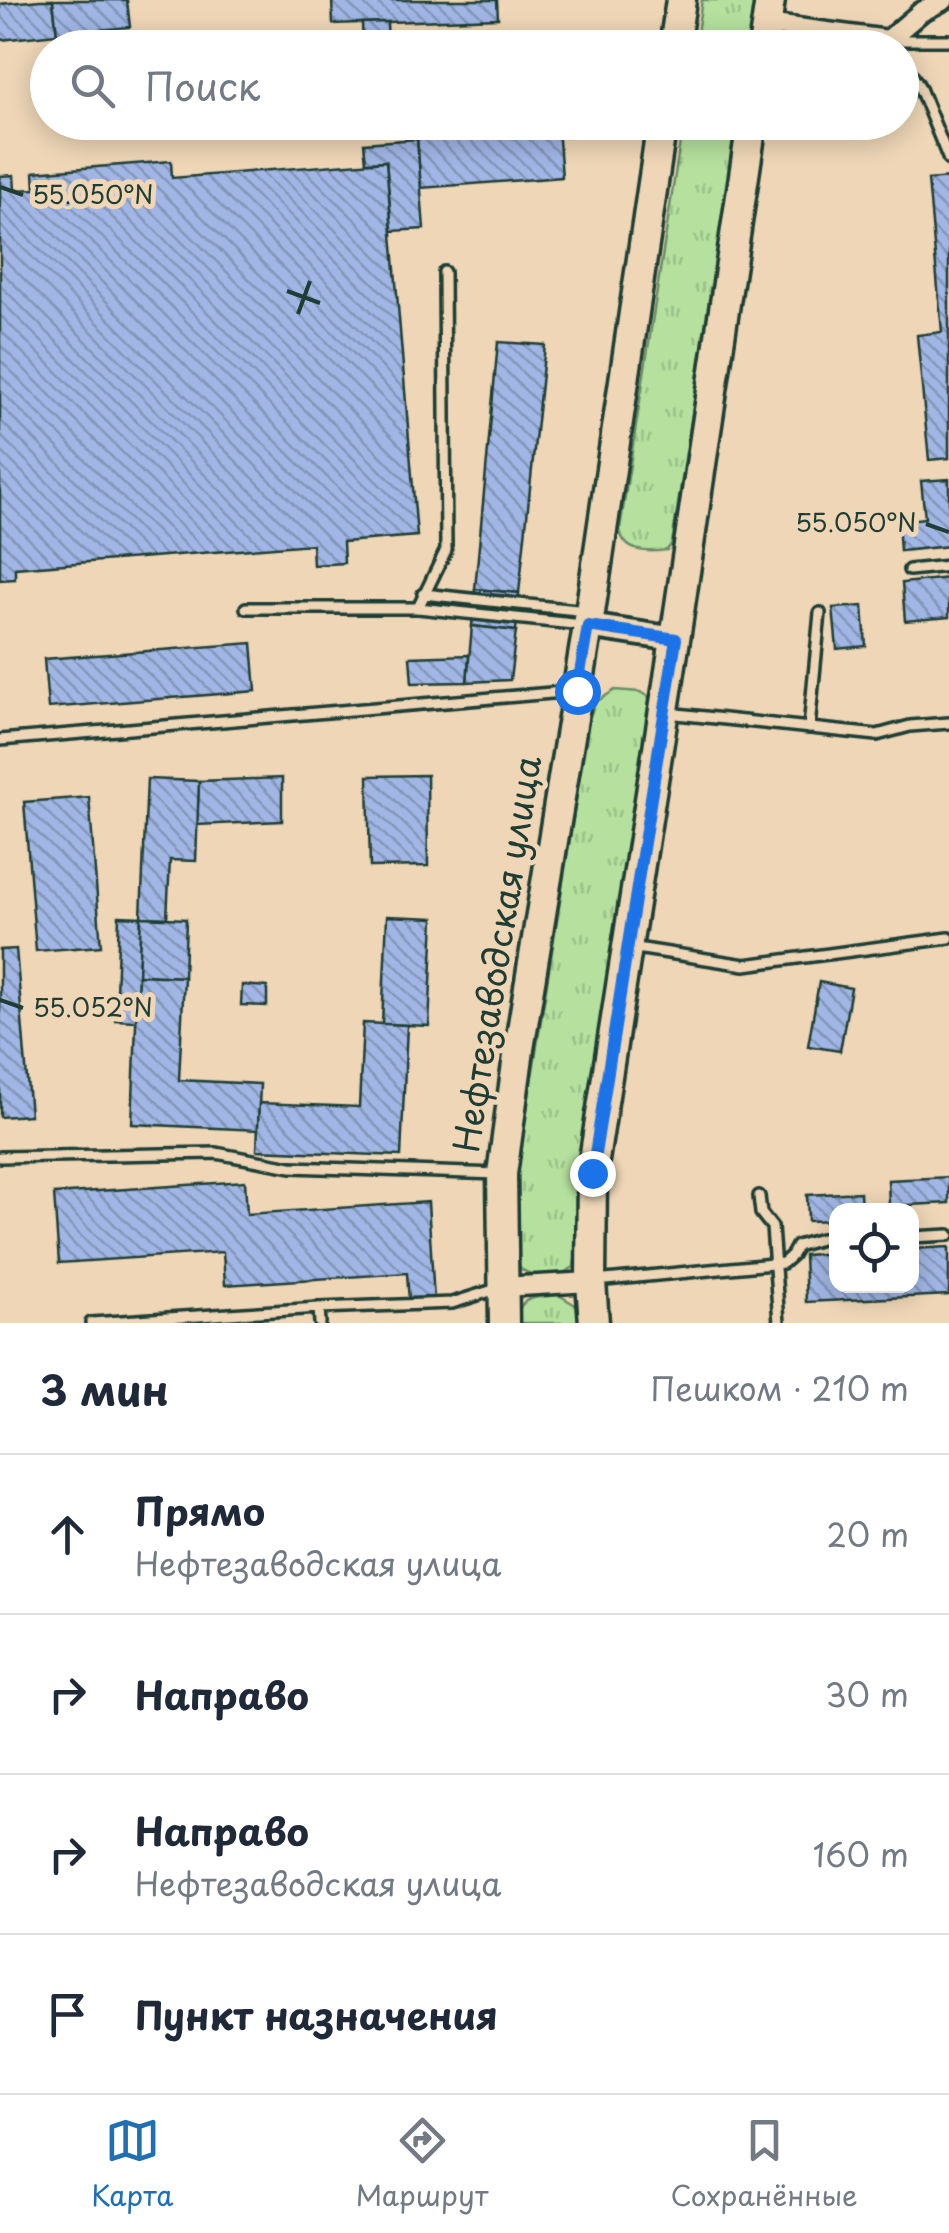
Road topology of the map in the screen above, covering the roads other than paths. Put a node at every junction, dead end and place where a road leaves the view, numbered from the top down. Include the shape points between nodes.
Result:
1 (681, 0) edge
2 (944, 0) edge
3 (766, 24) edge
4 (677, 30) edge
5 (803, 30) edge
6 (904, 30) edge
7 (949, 40) edge
8 (919, 42) edge
9 (919, 86) edge
10 (659, 140) edge
11 (749, 140) edge
12 (949, 160) edge
13 (444, 272) dead end
14 (949, 566) edge
15 (909, 570) dead end
16 (424, 594) junction
17 (246, 608) dead end
18 (418, 608) junction
19 (820, 613) dead end
20 (589, 618) junction
21 (676, 639) junction
22 (577, 691) junction
23 (664, 712) junction
24 (949, 723) edge
25 (809, 728) junction
26 (0, 740) edge
27 (949, 938) edge
28 (627, 946) junction
29 (0, 1157) edge
30 (502, 1174) junction
31 (759, 1196) dead end
32 (949, 1235) edge
33 (919, 1237) edge
34 (829, 1238) edge
35 (774, 1264) junction
36 (591, 1282) junction
37 (502, 1287) junction
38 (319, 1308) junction
39 (91, 1323) edge
40 (320, 1323) edge
41 (504, 1323) edge
42 (594, 1323) edge
43 (779, 1323) edge

1 - 4 main road
2 - 6 street
3 - 5 street
7 - 8 lane
9 - 12 lane
10 - 20 main road, Нефтезаводская улица
11 - 21 main road
13 - 16 lane via 446,550
14 - 15 lane
16 - 18 lane
16 - 20 lane
17 - 18 lane
18 - 20 lane
19 - 25 lane
20 - 21 street
20 - 22 main road, Нефтезаводская улица
21 - 23 main road
22 - 26 lane
22 - 30 main road, Нефтезаводская улица
23 - 25 lane
23 - 28 main road
24 - 25 lane via 877,735
27 - 28 lane via 745,966
28 - 36 main road via 592,1173
29 - 30 lane via 216,1153 291,1167
30 - 37 main road, Нефтезаводская улица
31 - 35 lane via 761,1214 772,1226
32 - 33 lane
34 - 35 lane via 797,1246 783,1264
35 - 36 lane
35 - 43 lane
36 - 37 street
36 - 42 main road
37 - 38 lane via 452,1303
37 - 41 main road, Нефтезаводская улица
38 - 39 lane
38 - 40 lane

